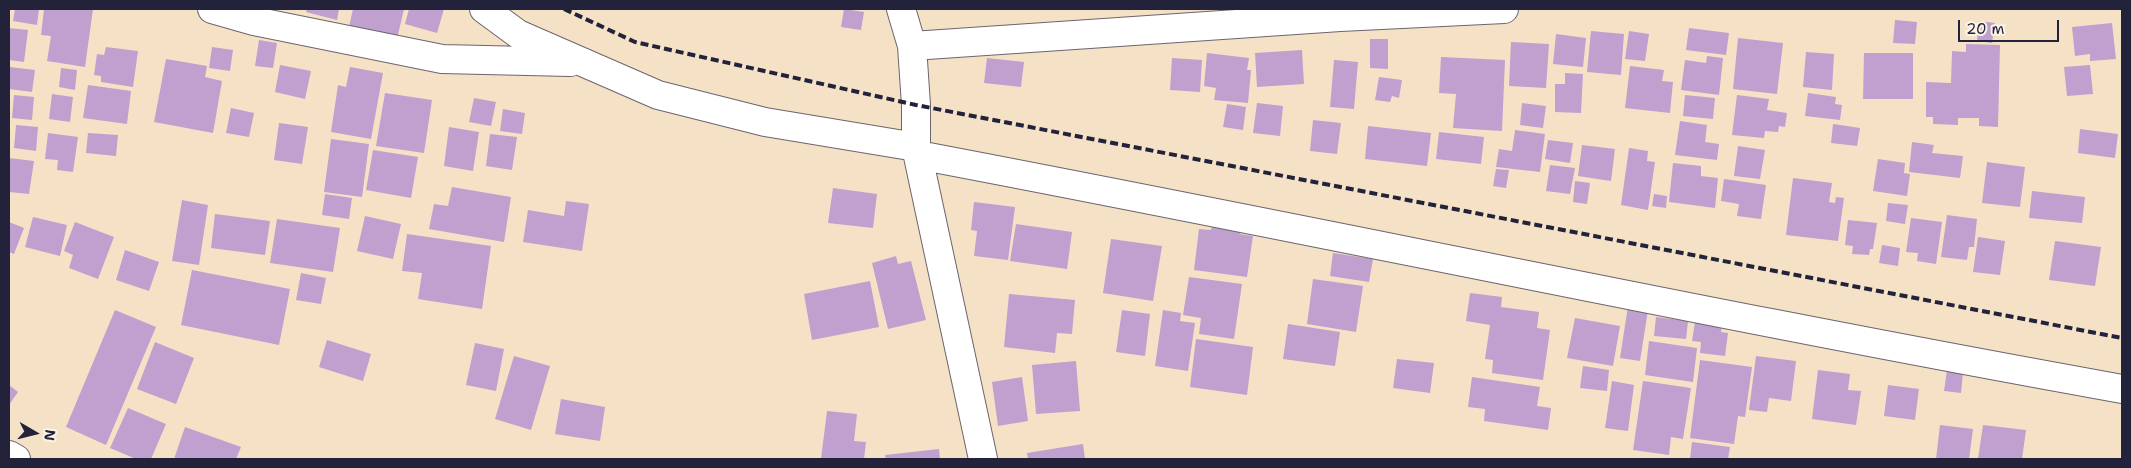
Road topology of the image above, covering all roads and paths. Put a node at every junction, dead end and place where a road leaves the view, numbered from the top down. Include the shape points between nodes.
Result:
1 (212, 9) edge
2 (484, 9) edge
3 (901, 9) edge
4 (1504, 9) edge
5 (912, 46) junction
6 (581, 62) junction
7 (917, 151) junction
8 (2122, 389) edge
9 (9, 455) edge
10 (16, 459) edge
11 (983, 459) edge

1 - 6 street via 442,59
2 - 6 street via 518,34
3 - 5 street
4 - 5 street
5 - 7 street
6 - 7 street via 658,95 765,122
7 - 8 street via 1697,309
7 - 11 street
9 - 10 street

